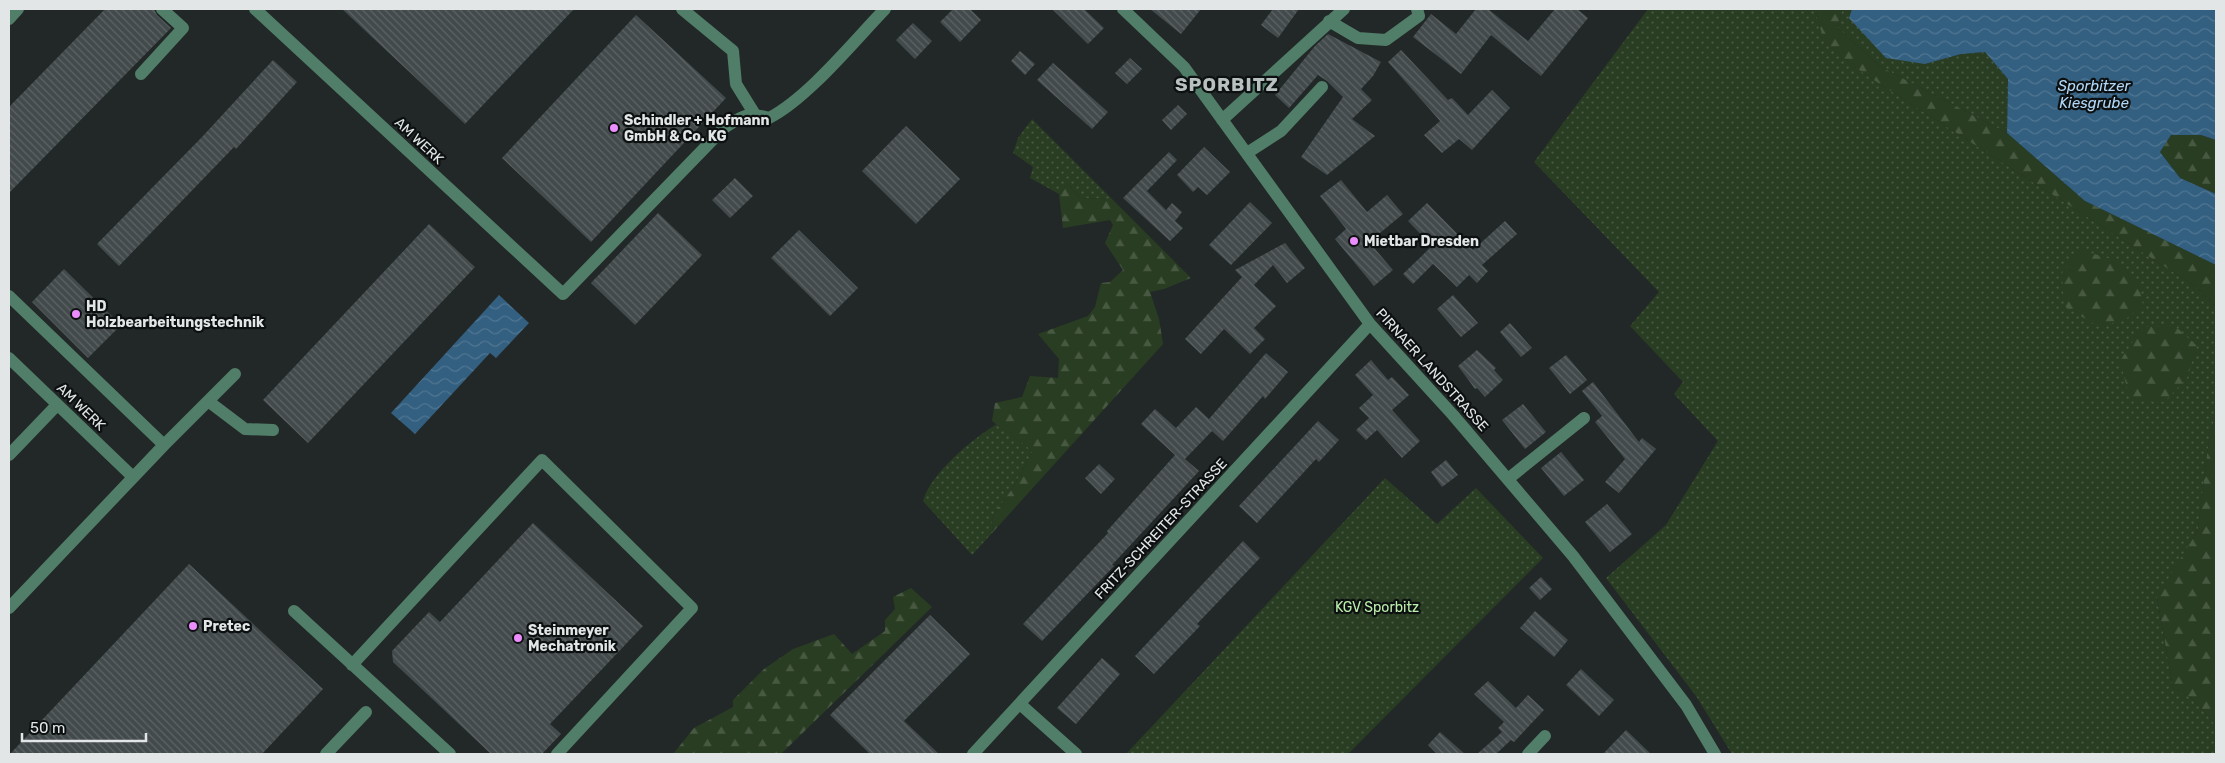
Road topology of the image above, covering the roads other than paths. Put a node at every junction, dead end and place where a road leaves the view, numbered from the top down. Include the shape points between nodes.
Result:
1 (18, 9) edge
2 (162, 9) edge
3 (255, 9) edge
4 (682, 9) edge
5 (885, 9) edge
6 (1123, 9) edge
7 (1344, 9) edge
8 (1417, 9) edge
9 (9, 19) edge
10 (1329, 21) junction
11 (142, 74) dead end
12 (1322, 87) dead end
13 (754, 113) junction
14 (1222, 120) junction
15 (1247, 153) junction
16 (9, 296) edge
17 (1370, 324) junction
18 (9, 358) edge
19 (235, 374) dead end
20 (208, 401) junction
21 (57, 405) junction
22 (1584, 418) dead end
23 (272, 430) dead end
24 (164, 445) junction
25 (9, 455) edge
26 (133, 477) junction
27 (1508, 480) junction
28 (9, 608) edge
29 (294, 612) dead end
30 (352, 665) junction
31 (1020, 704) junction
32 (366, 712) dead end
33 (1545, 736) dead end
34 (326, 754) edge
35 (450, 754) edge
36 (557, 754) edge
37 (972, 754) edge
38 (1076, 754) edge
39 (1528, 754) edge
40 (1715, 754) edge

1 - 9 street
2 - 11 street via 183,28
3 - 13 street, AM WERK via 563,294 724,128
4 - 13 street via 733,51 736,84
5 - 13 street via 779,113 769,118
6 - 14 street, PIRNAER LANDSTRASSE via 1184,67
7 - 10 street
8 - 10 street via 1419,16 1386,40 1358,38
10 - 14 street
12 - 15 street via 1281,131
14 - 15 street, PIRNAER LANDSTRASSE
15 - 17 street, PIRNAER LANDSTRASSE
16 - 24 street
17 - 27 street, PIRNAER LANDSTRASSE via 1453,414
17 - 31 street, FRITZ-SCHREITER-STRASSE
18 - 21 street, AM WERK
19 - 20 street
20 - 23 street via 245,429
20 - 24 street
21 - 25 street
21 - 26 street, AM WERK
22 - 27 street
24 - 26 street
26 - 28 street
27 - 40 street, PIRNAER LANDSTRASSE via 1574,556 1686,705
29 - 30 street
30 - 35 street
30 - 36 street via 542,460 692,608
31 - 37 street, FRITZ-SCHREITER-STRASSE
31 - 38 street
32 - 34 street
33 - 39 street

